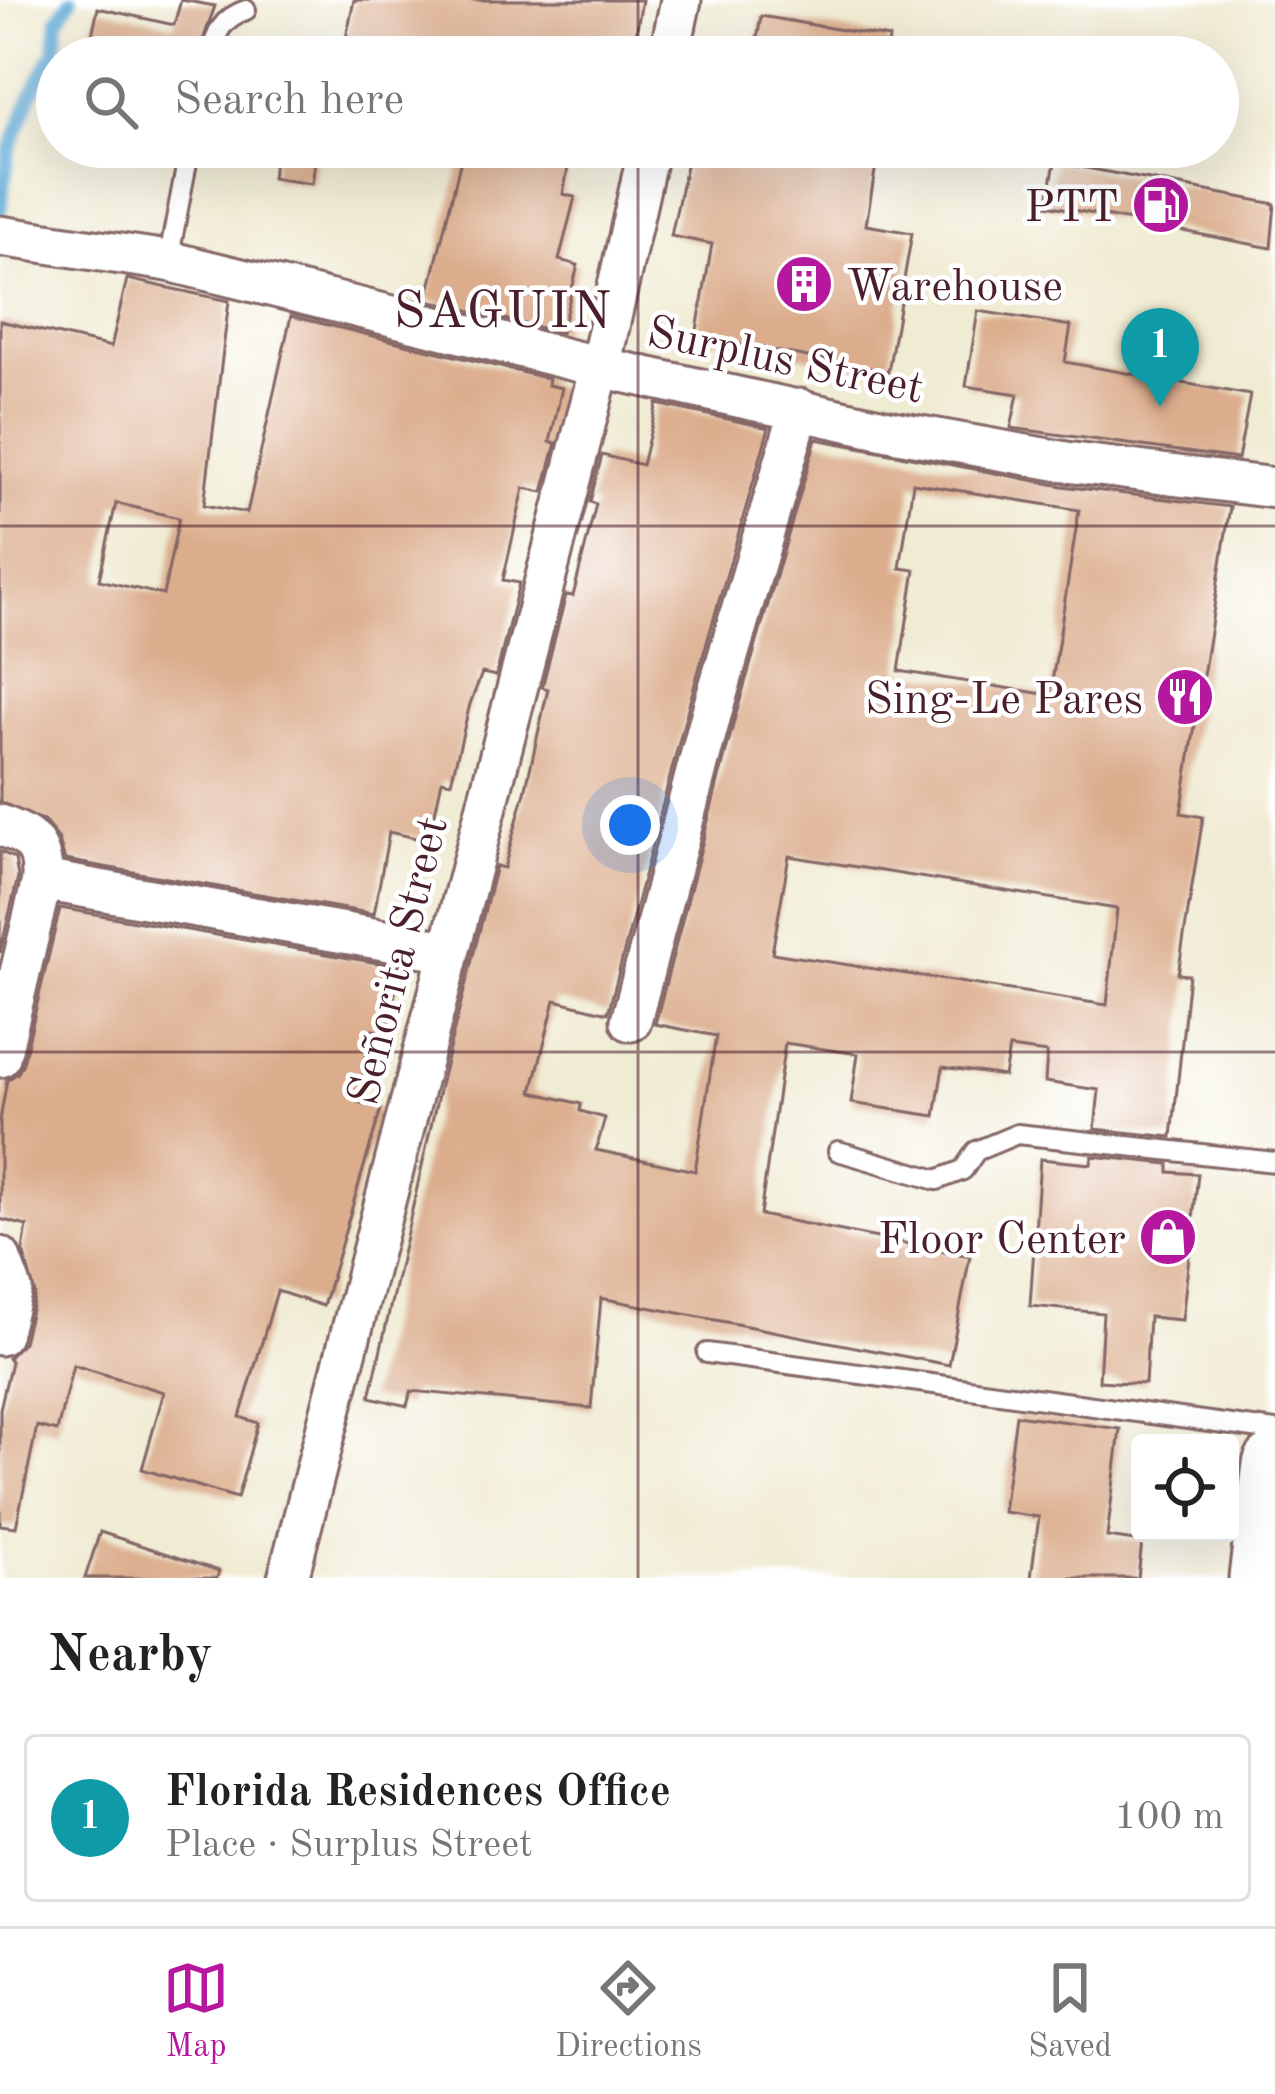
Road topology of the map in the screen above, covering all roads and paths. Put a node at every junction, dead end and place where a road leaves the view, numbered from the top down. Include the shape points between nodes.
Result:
1 (681, 0) edge
2 (246, 10) dead end
3 (215, 36) edge
4 (673, 36) edge
5 (186, 168) edge
6 (644, 168) edge
7 (8, 237) edge
8 (168, 261) junction
9 (600, 367) junction
10 (800, 409) junction
11 (1275, 488) edge
12 (0, 826) edge
13 (42, 880) junction
14 (447, 951) junction
15 (631, 1021) dead end
16 (0, 1057) edge
17 (838, 1151) dead end
18 (1275, 1162) edge
19 (0, 1257) edge
20 (0, 1336) edge
21 (707, 1353) dead end
22 (1275, 1431) edge
23 (1275, 1466) edge
24 (288, 1578) edge
25 (1261, 1578) edge

1 - 4 street
2 - 3 lane via 230,15
5 - 8 lane
6 - 9 street, Señorita Street
7 - 8 street, Surplus Street
8 - 9 street, Surplus Street
9 - 10 street, Surplus Street
9 - 14 street, Señorita Street
10 - 11 street, Surplus Street via 1066,462
10 - 15 street
12 - 13 street via 30,839 43,857
13 - 14 street
13 - 16 street
14 - 24 street, Señorita Street
17 - 18 lane via 937,1180 1017,1134
19 - 20 street via 12,1289
21 - 22 lane
23 - 25 highway

